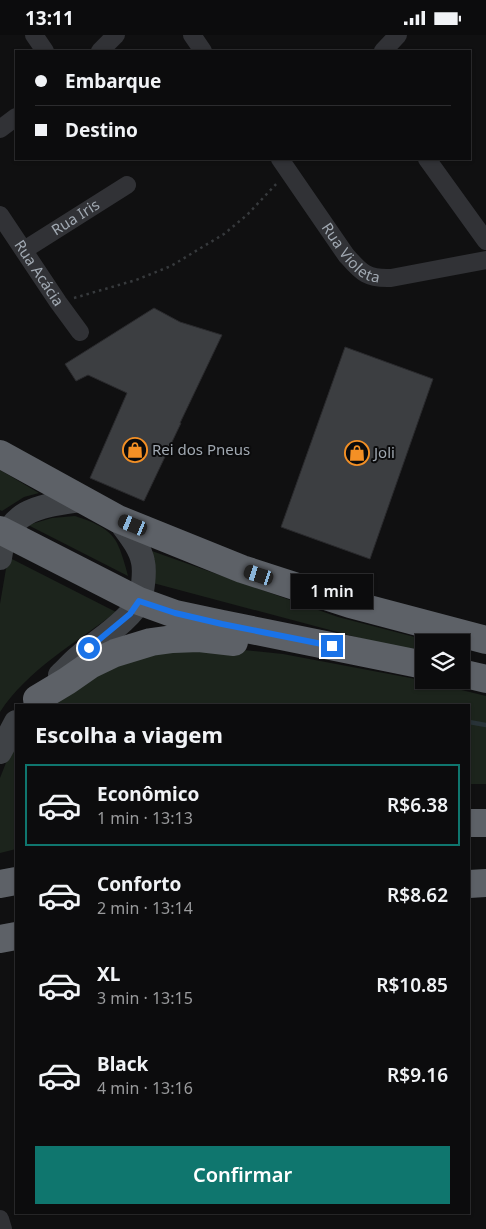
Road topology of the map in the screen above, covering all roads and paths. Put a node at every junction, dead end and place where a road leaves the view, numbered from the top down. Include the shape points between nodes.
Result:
1 (34, 35) edge
2 (116, 35) edge
3 (192, 35) edge
4 (398, 35) edge
5 (44, 50) edge
6 (101, 50) edge
7 (202, 50) edge
8 (384, 50) edge
9 (15, 118) edge
10 (0, 129) edge
11 (283, 160) edge
12 (428, 160) edge
13 (127, 185) dead end
14 (0, 215) edge
15 (486, 241) edge
16 (24, 250) junction
17 (486, 260) edge
18 (58, 302) junction
19 (80, 332) dead end
20 (0, 454) edge
21 (81, 499) junction
22 (118, 519) junction
23 (2, 541) edge
24 (139, 601) junction
25 (486, 640) edge
26 (350, 649) junction
27 (415, 663) edge
28 (470, 675) edge
29 (486, 679) edge
30 (34, 702) edge
31 (15, 724) edge
32 (0, 752) edge
33 (470, 823) edge
34 (486, 823) edge
35 (15, 881) edge
36 (470, 883) edge
37 (486, 883) edge
38 (0, 884) edge
39 (15, 936) edge
40 (0, 939) edge
41 (0, 1219) edge
42 (3, 1229) edge

1 - 5 street
2 - 6 street
3 - 7 street
4 - 8 street
9 - 10 street
11 - 17 street, Rua Violeta via 346,255 366,275 391,278
11 - 18 path via 281,179 224,234 171,266 136,280
12 - 15 street
13 - 16 street, Rua Iris
14 - 16 street, Rua Acácia
16 - 18 street, Rua Acácia
18 - 19 street, Rua Acácia
20 - 21 highway
21 - 22 highway
21 - 23 main road via 49,504 24,515
22 - 24 main road via 132,538 143,563
22 - 25 highway via 276,581
23 - 24 highway
24 - 26 highway via 231,626
24 - 30 main road via 130,614 79,656
26 - 27 highway
26 - 30 highway via 273,646 199,638 151,642 90,665
28 - 29 highway
31 - 32 main road
33 - 34 highway
35 - 38 highway
36 - 37 highway
39 - 40 highway
41 - 42 street

